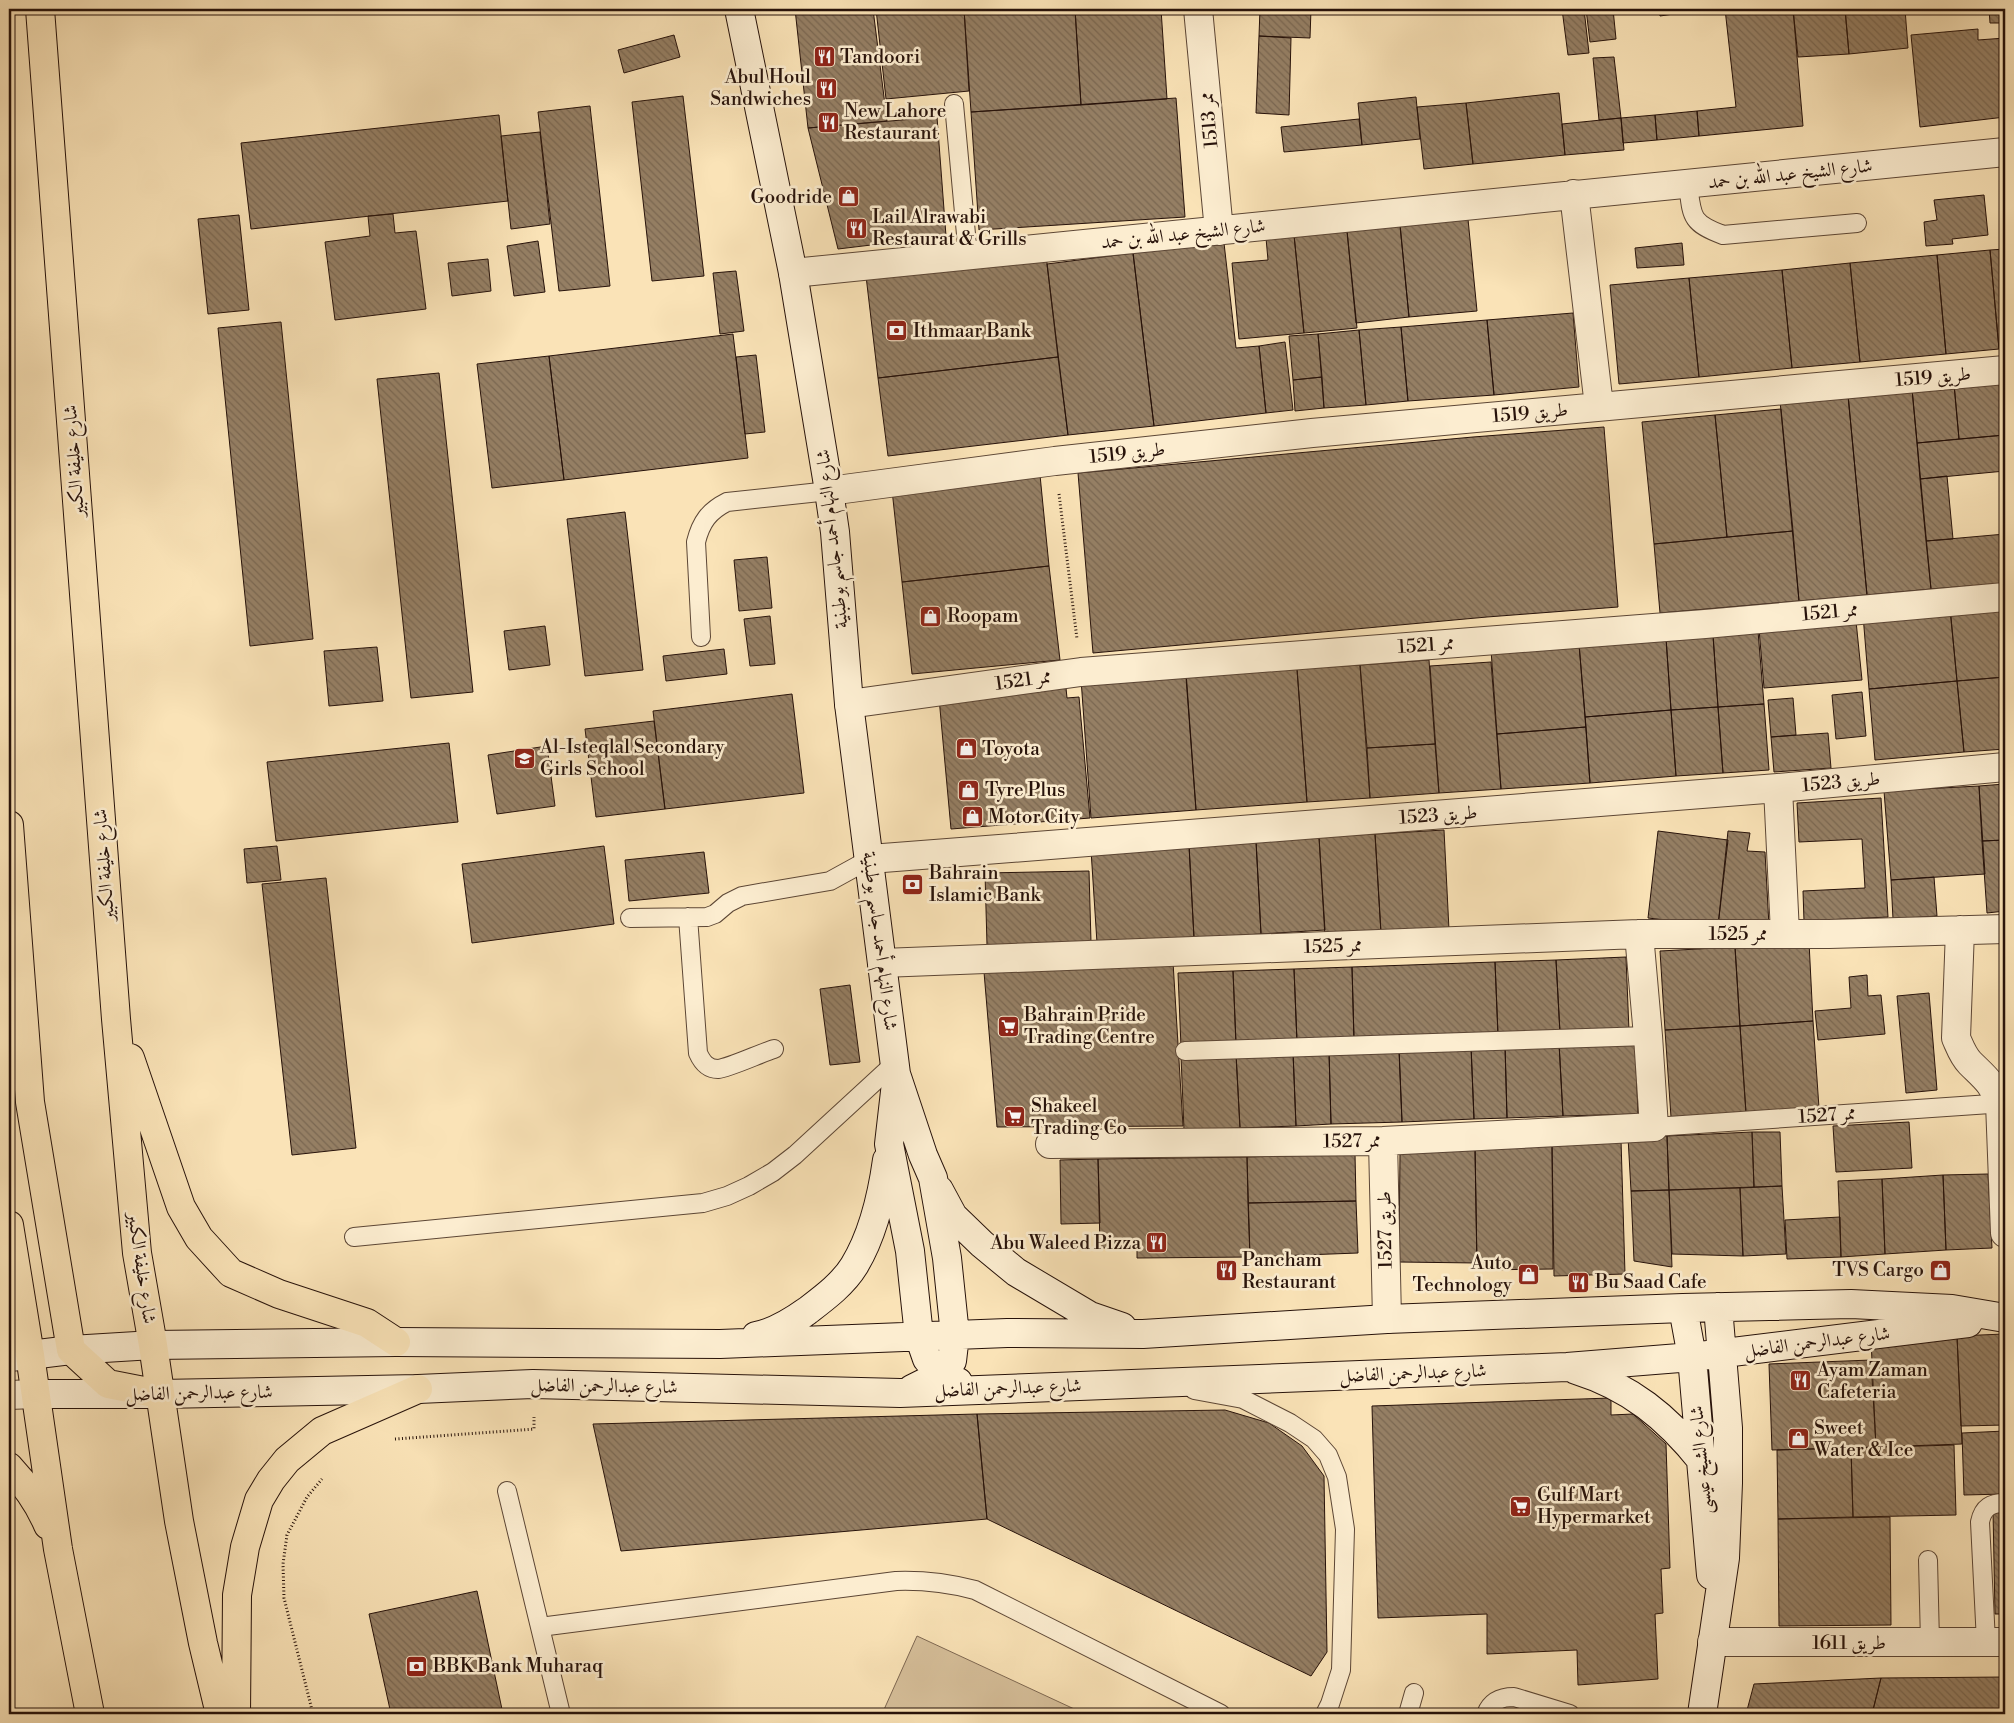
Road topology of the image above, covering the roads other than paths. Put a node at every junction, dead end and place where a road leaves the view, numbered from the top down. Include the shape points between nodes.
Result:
1 (40, 9) edge
2 (46, 9) edge
3 (739, 9) edge
4 (1198, 9) edge
5 (43, 47) junction
6 (954, 104) dead end
7 (2005, 152) edge
8 (1688, 184) junction
9 (1574, 194) junction
10 (1857, 223) dead end
11 (1219, 231) junction
12 (968, 256) junction
13 (793, 273) junction
14 (2005, 370) edge
15 (1599, 406) junction
16 (829, 490) junction
17 (2005, 597) edge
18 (701, 637) dead end
19 (848, 704) junction
20 (2005, 767) edge
21 (1778, 788) junction
22 (9, 825) edge
23 (870, 859) junction
24 (688, 917) junction
25 (630, 918) dead end
26 (2005, 929) edge
27 (1960, 930) junction
28 (1639, 934) junction
29 (1785, 934) junction
30 (882, 963) junction
31 (116, 1019) junction
32 (1648, 1036) junction
33 (774, 1049) dead end
34 (1185, 1051) dead end
35 (896, 1069) junction
36 (2003, 1103) edge
37 (1654, 1128) junction
38 (1383, 1141) junction
39 (889, 1144) junction
40 (1050, 1144) dead end
41 (933, 1178) junction
42 (9, 1225) edge
43 (2005, 1233) edge
44 (354, 1237) dead end
45 (1718, 1307) junction
46 (1682, 1308) junction
47 (2005, 1318) edge
48 (1387, 1320) junction
49 (1143, 1334) junction
50 (955, 1335) junction
51 (920, 1336) junction
52 (396, 1342) junction
53 (720, 1344) junction
54 (153, 1345) junction
55 (70, 1350) junction
56 (1722, 1353) junction
57 (19, 1356) edge
58 (1692, 1357) junction
59 (1568, 1368) junction
60 (942, 1374) junction
61 (1156, 1383) junction
62 (418, 1389) junction
63 (976, 1390) junction
64 (900, 1393) junction
65 (22, 1394) edge
66 (159, 1394) junction
67 (1702, 1461) junction
68 (9, 1467) edge
69 (507, 1491) dead end
70 (2005, 1502) edge
71 (58, 1549) junction
72 (1928, 1560) dead end
73 (1716, 1612) junction
74 (540, 1627) junction
75 (1712, 1642) junction
76 (1930, 1642) junction
77 (1996, 1642) edge
78 (1414, 1693) dead end
79 (90, 1714) edge
80 (220, 1714) edge
81 (236, 1714) edge
82 (561, 1714) edge
83 (1221, 1714) edge
84 (1325, 1714) edge
85 (1408, 1714) edge
86 (1486, 1714) edge
87 (1570, 1714) edge
88 (1702, 1714) edge

1 - 5 main road, شارع خليفة الكبير
2 - 5 main road
3 - 13 street, شارع النهام أحمد جاسم بوطبنية
4 - 11 street, ممر 1513
5 - 31 main road, شارع خليفة الكبير
6 - 12 lane
7 - 8 street, شارع الشيخ عبد الله بن حمد
8 - 9 street, شارع الشيخ عبد الله بن حمد
8 - 10 lane via 1691,213 1709,230 1723,234
9 - 11 street, شارع الشيخ عبد الله بن حمد
9 - 15 street
11 - 12 street, شارع الشيخ عبد الله بن حمد
12 - 13 street, شارع الشيخ عبد الله بن حمد
13 - 16 street, شارع النهام أحمد جاسم بوطبنية
14 - 15 street, طريق 1519
15 - 16 street, طريق 1519 via 1055,461
16 - 18 lane via 727,502 707,515 696,542
16 - 19 street, شارع النهام أحمد جاسم بوطبنية
17 - 19 street, ممر 1521 via 1705,624 1081,672
19 - 23 street, شارع النهام أحمد جاسم بوطبنية
20 - 21 street, طريق 1523
21 - 23 street, طريق 1523
21 - 29 street, ممر 1525
22 - 55 main road via 30,1102
23 - 24 lane via 830,881 742,896 715,914
23 - 30 street, شارع النهام أحمد جاسم بوطبنية
24 - 25 lane
24 - 33 lane via 698,1053 702,1061 719,1069
26 - 27 street, ممر 1525
27 - 29 street, ممر 1525
27 - 36 street via 1956,1038 1963,1054 1991,1084
28 - 29 street, ممر 1525
28 - 30 street, ممر 1525
28 - 32 street
30 - 35 street, شارع النهام أحمد جاسم بوطبنية
31 - 52 main road via 180,1207 199,1238 231,1273 279,1294 367,1323
31 - 54 main road, شارع خليفة الكبير via 137,1253
32 - 34 lane
32 - 37 street
35 - 39 street, شارع النهام أحمد جاسم بوطبنية
35 - 41 street, شارع النهام أحمد جاسم بوطبنية
35 - 44 lane via 780,1166 727,1196 703,1203
36 - 37 lane, ممر 1527
36 - 43 street
37 - 38 street, ممر 1527
38 - 40 street, ممر 1527
38 - 48 street, طريق 1527
39 - 51 street, شارع النهام أحمد جاسم بوطبنية via 910,1251
39 - 53 street via 884,1184 872,1226 854,1267 829,1295 796,1318 760,1335
41 - 49 street via 953,1216 1016,1272 1090,1316
41 - 50 street, شارع النهام أحمد جاسم بوطبنية
42 - 57 main road
45 - 46 street, شارع عبدالرحمن الفاضل
45 - 47 street, شارع عبدالرحمن الفاضل via 1850,1304 1952,1309
45 - 56 street, شارع الشيخ عيسى
46 - 48 street, شارع عبدالرحمن الفاضل
46 - 58 street, شارع الشيخ عيسى
47 - 56 street, شارع عبدالرحمن الفاضل
48 - 49 street, شارع عبدالرحمن الفاضل
49 - 50 street, شارع عبدالرحمن الفاضل
50 - 51 street, شارع عبدالرحمن الفاضل
50 - 60 street, شارع النهام أحمد جاسم بوطبنية via 952,1361
51 - 53 street, شارع عبدالرحمن الفاضل
51 - 60 street, شارع النهام أحمد جاسم بوطبنية via 927,1359
52 - 53 street, شارع عبدالرحمن الفاضل
52 - 54 street, شارع عبدالرحمن الفاضل
54 - 55 street, شارع عبدالرحمن الفاضل
54 - 66 main road, شارع خليفة الكبير
55 - 57 street, شارع عبدالرحمن الفاضل
55 - 66 main road via 108,1384
56 - 58 street, شارع عبدالرحمن الفاضل
56 - 73 street, شارع الشيخ عيسى via 1728,1428 1728,1483 1725,1558
57 - 65 main road
58 - 59 street, شارع عبدالرحمن الفاضل
58 - 67 street, شارع الشيخ عيسى
59 - 61 street, شارع عبدالرحمن الفاضل
59 - 67 street via 1594,1376 1643,1402 1665,1419
60 - 63 street, شارع النهام أحمد جاسم بوطبنية
60 - 64 street
61 - 63 street, شارع عبدالرحمن الفاضل
61 - 84 lane via 1243,1399 1290,1423 1314,1439 1328,1455 1337,1477 1345,1529 1341,1670
62 - 64 street, شارع عبدالرحمن الفاضل via 533,1384
62 - 66 street, شارع عبدالرحمن الفاضل
62 - 81 main road via 322,1431 287,1460 259,1500 245,1547 237,1595
63 - 64 street, شارع عبدالرحمن الفاضل
65 - 66 street, شارع عبدالرحمن الفاضل
65 - 71 main road
66 - 80 main road, شارع خليفة الكبير via 179,1521
67 - 73 street, شارع الشيخ عيسى via 1708,1556
68 - 71 main road via 21,1479 42,1512
69 - 74 lane
70 - 77 lane, طريق 1611 via 1989,1506 1980,1522
71 - 79 main road
72 - 76 lane
73 - 75 street, شارع الشيخ عيسى
74 - 82 lane
74 - 83 lane via 896,1581 949,1583 974,1590
75 - 76 street, طريق 1611
75 - 88 street, شارع الشيخ عيسى
76 - 77 street, طريق 1611
78 - 85 lane
86 - 87 lane via 1489,1707 1504,1697

